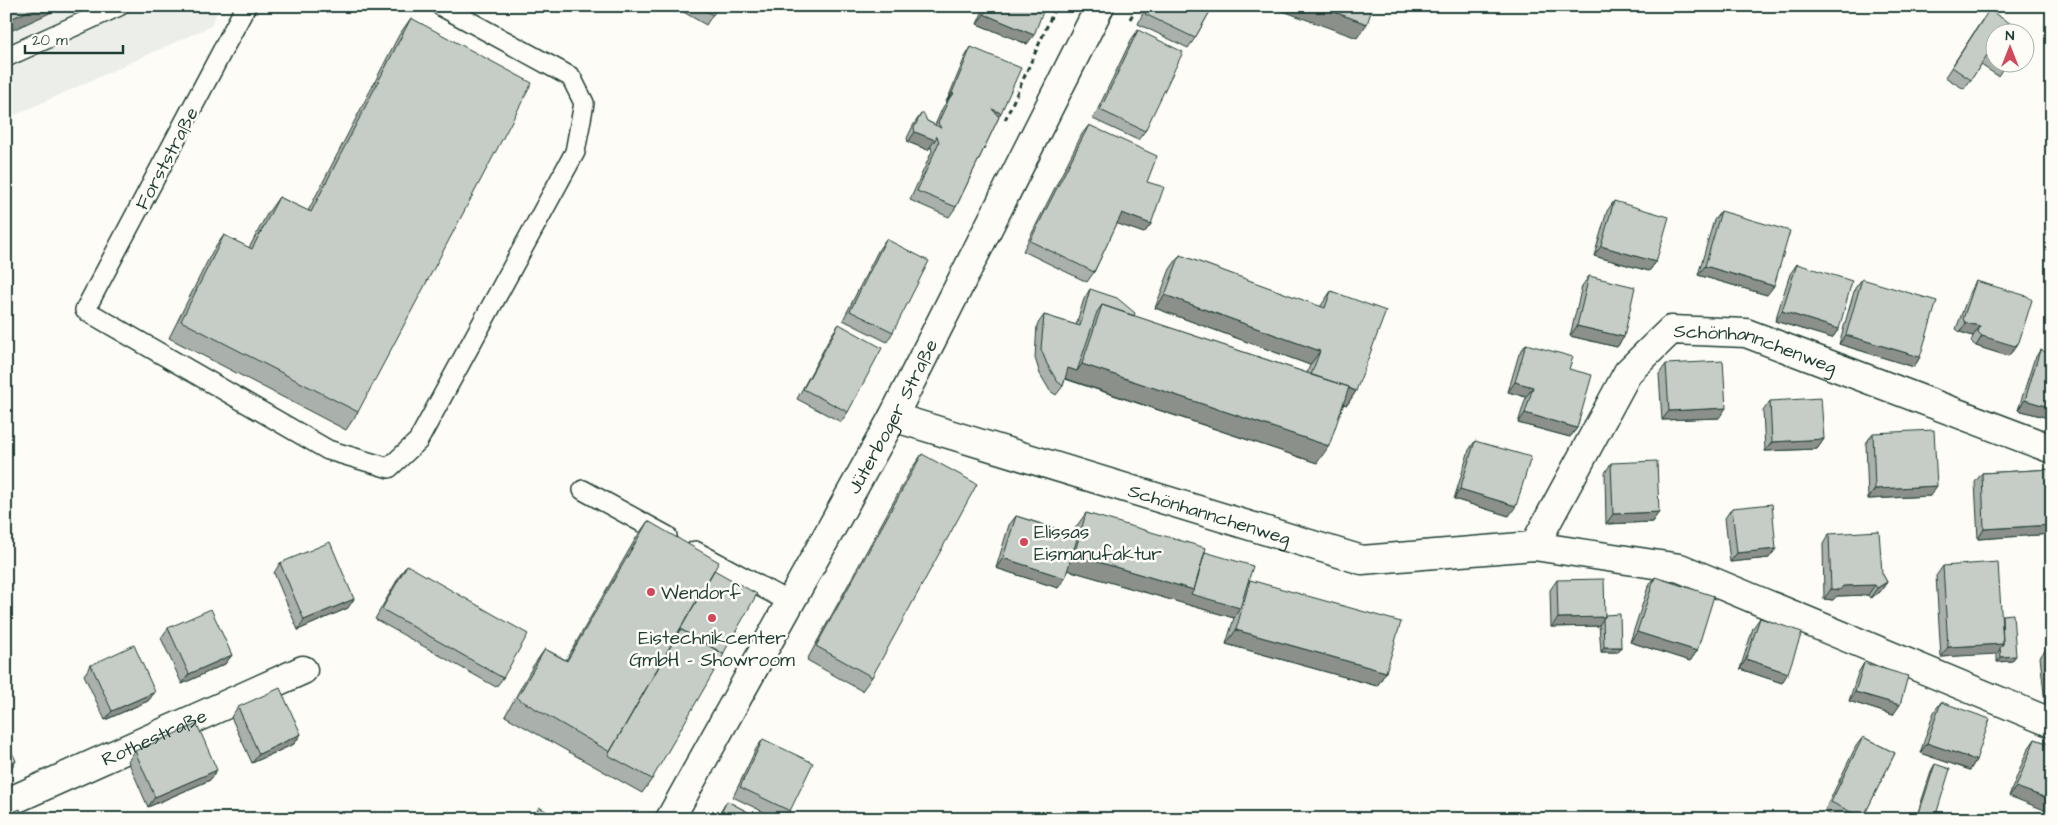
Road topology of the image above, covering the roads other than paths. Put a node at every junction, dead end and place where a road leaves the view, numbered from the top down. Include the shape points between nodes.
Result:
1 (118, 6) edge
2 (246, 6) edge
3 (441, 6) edge
4 (1100, 6) edge
5 (6, 57) edge
6 (893, 417) junction
7 (2052, 449) edge
8 (583, 490) dead end
9 (1534, 546) junction
10 (791, 603) junction
11 (303, 670) dead end
12 (2052, 724) edge
13 (6, 803) edge
14 (670, 819) edge

1 - 5 lane
2 - 3 lane, Forststraße via 85,310 328,450 389,468 418,441 575,152 584,103 570,77
4 - 6 street, Jüterboger Straße
6 - 9 street, Schönhannchenweg via 1362,560
6 - 10 street, Jüterboger Straße
7 - 9 street, Schönhannchenweg via 1746,333 1671,330 1628,372
8 - 10 lane
9 - 12 street, Schönhannchenweg via 1680,568
10 - 14 street, Jüterboger Straße
11 - 13 street, Rothestraße

